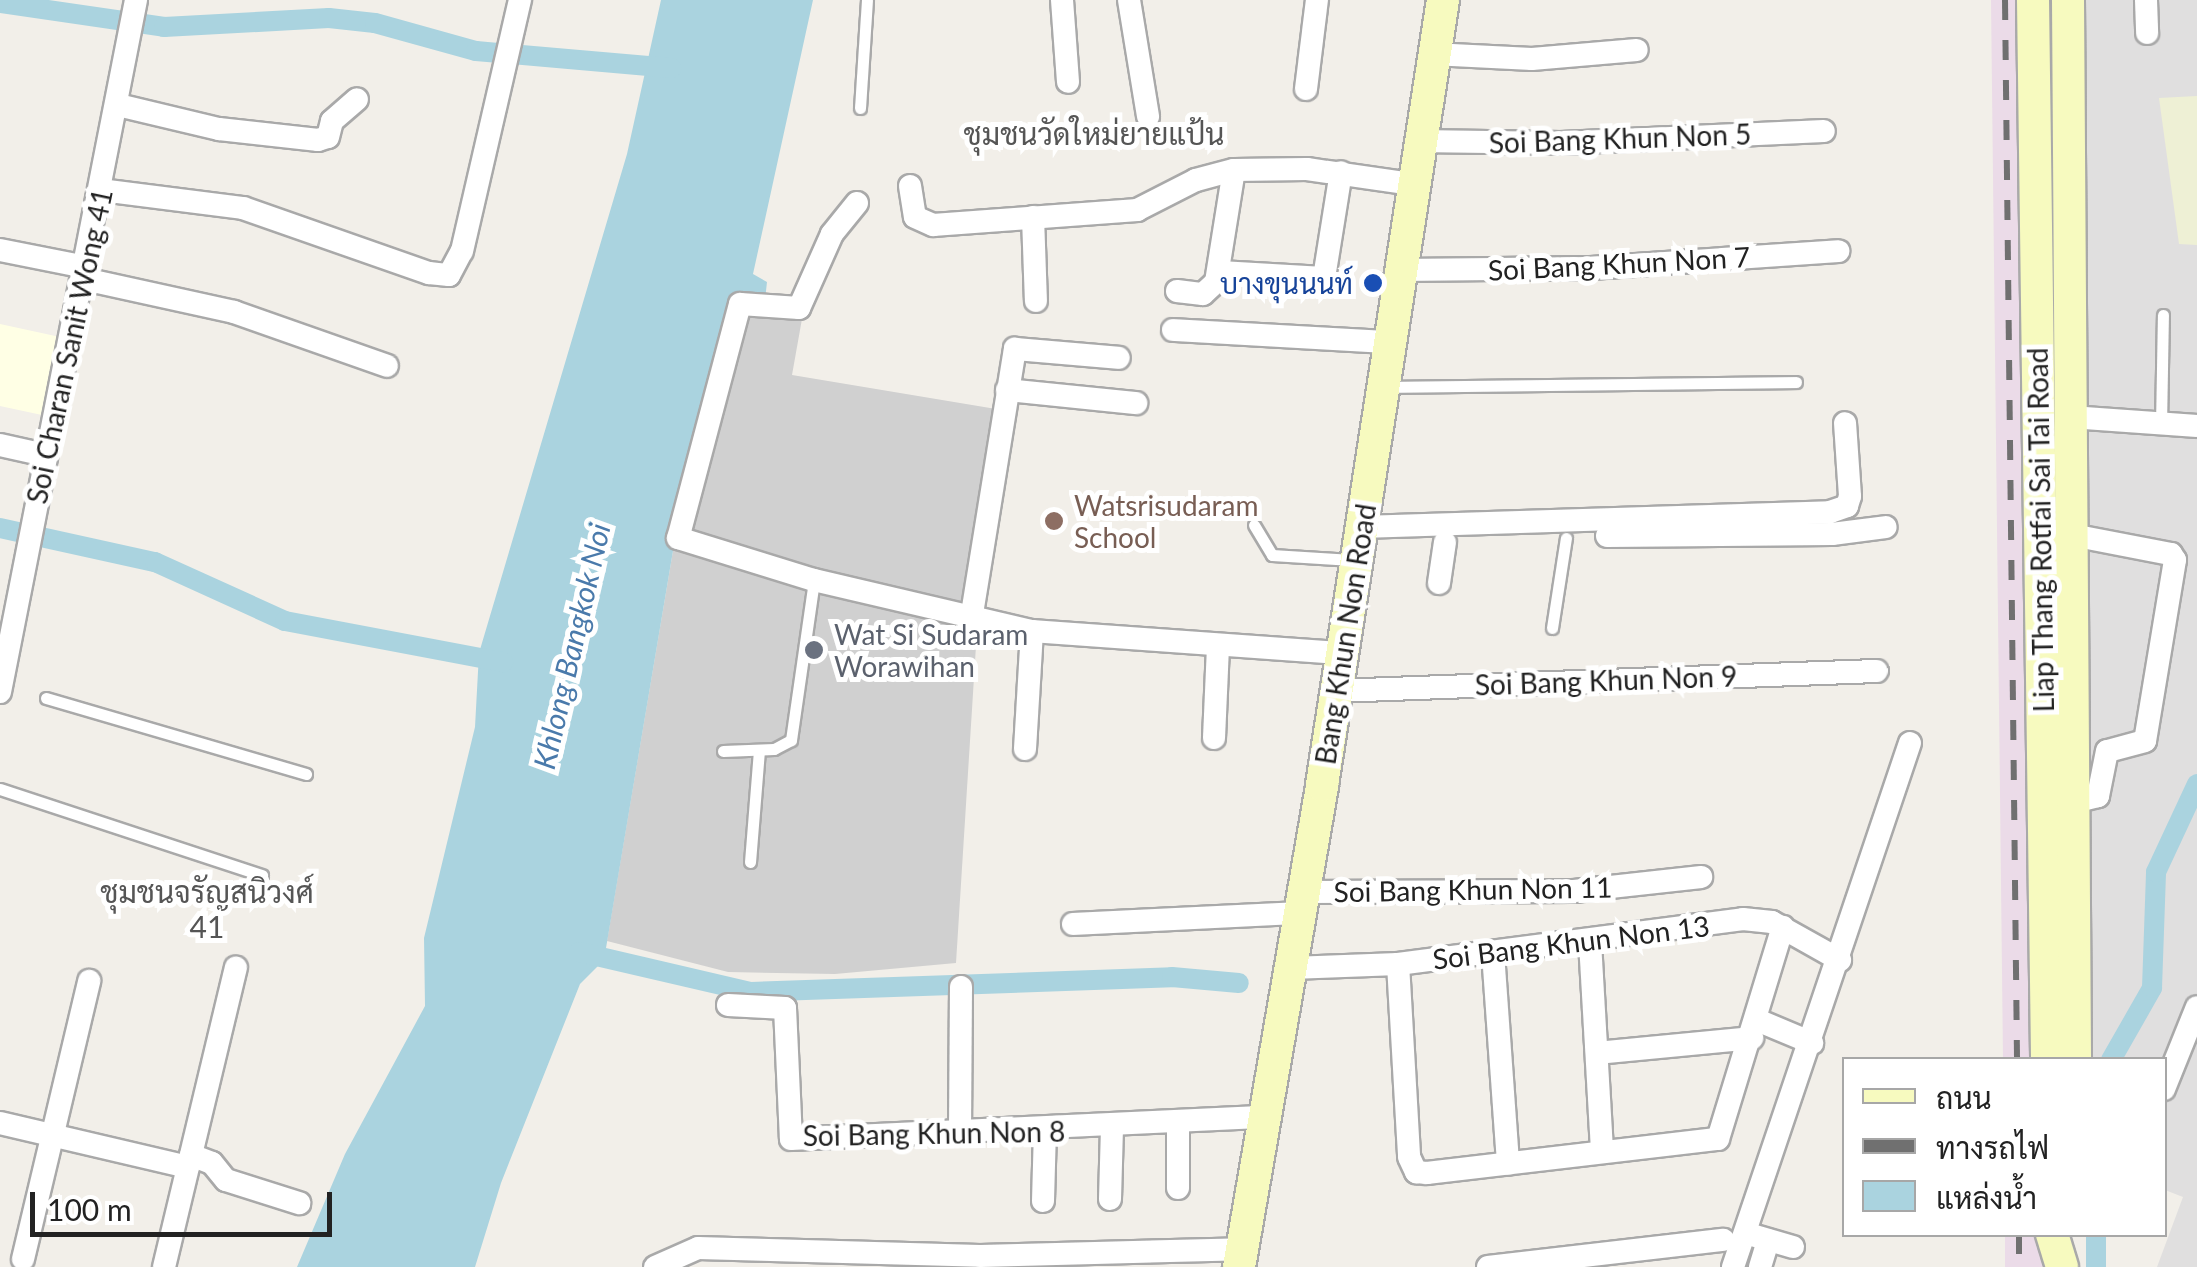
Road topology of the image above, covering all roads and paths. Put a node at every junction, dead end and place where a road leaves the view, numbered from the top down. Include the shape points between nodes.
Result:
1 (520, 0) edge
2 (867, 0) edge
3 (1062, 0) edge
4 (1129, 0) edge
5 (1317, 0) edge
6 (1443, 0) edge
7 (2032, 0) edge
8 (2068, 0) edge
9 (2146, 0) edge
10 (136, 5) edge
11 (2146, 33) dead end
12 (1637, 50) dead end
13 (1432, 54) junction
14 (1068, 82) dead end
15 (1306, 89) dead end
16 (357, 99) dead end
17 (118, 105) junction
18 (860, 108) dead end
19 (1148, 116) dead end
20 (1824, 130) dead end
21 (1417, 141) junction
22 (1234, 170) junction
23 (1341, 172) junction
24 (1411, 184) junction
25 (910, 186) dead end
26 (101, 190) junction
27 (857, 202) dead end
28 (1033, 217) junction
29 (0, 250) edge
30 (1838, 251) dead end
31 (1400, 270) junction
32 (1220, 272) junction
33 (85, 273) junction
34 (1177, 291) dead end
35 (1036, 301) dead end
36 (2162, 315) dead end
37 (1173, 330) dead end
38 (1389, 342) junction
39 (1119, 358) dead end
40 (386, 366) dead end
41 (1796, 382) dead end
42 (1382, 387) junction
43 (1007, 390) junction
44 (1136, 404) dead end
45 (2071, 416) junction
46 (1845, 423) dead end
47 (2162, 426) junction
48 (2197, 426) edge
49 (0, 446) edge
50 (46, 455) junction
51 (1254, 525) dead end
52 (1886, 527) dead end
53 (2072, 536) junction
54 (1566, 538) junction
55 (1444, 542) junction
56 (1359, 543) junction
57 (814, 580) junction
58 (1439, 582) dead end
59 (9, 593) edge
60 (971, 620) junction
61 (1552, 628) dead end
62 (1032, 631) junction
63 (1218, 645) junction
64 (1342, 653) junction
65 (1877, 671) dead end
66 (6, 689) edge
67 (1336, 691) junction
68 (46, 698) dead end
69 (1214, 738) dead end
70 (1910, 743) dead end
71 (1025, 749) dead end
72 (723, 751) dead end
73 (759, 752) junction
74 (306, 774) dead end
75 (0, 788) edge
76 (2074, 802) junction
77 (750, 862) dead end
78 (262, 876) dead end
79 (1701, 877) dead end
80 (1302, 903) junction
81 (1073, 924) dead end
82 (1783, 928) junction
83 (1590, 942) junction
84 (1492, 953) junction
85 (1840, 960) junction
86 (1398, 964) junction
87 (236, 968) dead end
88 (1291, 968) junction
89 (89, 981) dead end
90 (960, 987) dead end
91 (728, 1005) dead end
92 (2197, 1006) edge
93 (1754, 1029) junction
94 (1812, 1043) junction
95 (2189, 1048) edge
96 (1597, 1053) junction
97 (2047, 1057) edge
98 (2075, 1057) edge
99 (2167, 1083) edge
100 (1264, 1117) junction
101 (0, 1123) edge
102 (1178, 1124) junction
103 (1112, 1128) junction
104 (960, 1130) junction
105 (1045, 1132) junction
106 (52, 1135) junction
107 (1602, 1150) junction
108 (190, 1161) junction
109 (1508, 1163) junction
110 (1178, 1188) dead end
111 (1110, 1199) dead end
112 (1042, 1201) dead end
113 (299, 1203) dead end
114 (1734, 1236) junction
115 (1768, 1240) junction
116 (1793, 1247) dead end
117 (1240, 1258) edge
118 (22, 1259) dead end
119 (164, 1267) edge
120 (654, 1267) edge
121 (1488, 1267) edge
122 (1734, 1267) edge
123 (1760, 1267) edge

1 - 26 street via 462,250 449,274 429,273 242,208
2 - 18 lane
3 - 14 street
4 - 19 street
5 - 15 street
6 - 13 main road, Bang Khun Non Road
7 - 97 main road, Liap Thang Rotfai Sai Tai Road
8 - 45 main road, Liap Thang Rotfai Sai Tai Road
9 - 11 street
10 - 17 street, Soi Charan Sanit Wong 41
12 - 13 street via 1532,59
13 - 21 main road, Bang Khun Non Road
16 - 17 street via 332,121 328,137 318,140 220,129
17 - 26 street, Soi Charan Sanit Wong 41
20 - 21 street, Soi Bang Khun Non 5 via 1561,143
21 - 24 main road, Bang Khun Non Road
22 - 23 street
22 - 28 street via 1196,180 1137,210
22 - 32 street
23 - 24 street
23 - 32 street via 1324,278
24 - 31 main road, Bang Khun Non Road
25 - 28 street via 922,224
26 - 33 street, Soi Charan Sanit Wong 41
27 - 57 street via 832,234 800,308 740,304 678,538
28 - 35 street
29 - 33 street
30 - 31 street, Soi Bang Khun Non 7 via 1591,268
31 - 38 main road, Bang Khun Non Road
32 - 34 street via 1211,291
33 - 40 street via 234,312
33 - 50 street, Soi Charan Sanit Wong 41
36 - 47 lane
37 - 38 street
38 - 42 main road, Bang Khun Non Road
39 - 43 street via 1015,348
41 - 42 lane
42 - 56 main road, Bang Khun Non Road
43 - 44 street
43 - 60 street
45 - 47 street
45 - 53 main road, Liap Thang Rotfai Sai Tai Road
46 - 56 street via 1850,496 1842,510
47 - 48 street
49 - 50 street
50 - 59 street, Soi Charan Sanit Wong 41 via 26,552
51 - 56 lane via 1272,555
52 - 54 street via 1832,534
53 - 76 main road, Liap Thang Rotfai Sai Tai Road
53 - 76 street via 2175,560 2145,741 2107,751 2098,796
54 - 55 street
54 - 61 lane
55 - 56 street
55 - 58 street
56 - 64 main road, Bang Khun Non Road
57 - 60 street
57 - 73 lane via 791,740
59 - 66 street, Soi Charan Sanit Wong 41
60 - 62 street
62 - 63 street
62 - 71 street
63 - 64 street
63 - 69 street
64 - 67 main road, Bang Khun Non Road
65 - 67 street, Soi Bang Khun Non 9
67 - 80 main road, Bang Khun Non Road
68 - 74 lane
70 - 85 street
72 - 73 lane
73 - 77 lane
75 - 78 lane
76 - 98 main road, Liap Thang Rotfai Sai Tai Road
79 - 80 street, Soi Bang Khun Non 11 via 1574,892
80 - 81 street, Soi Bang Khun Non 11
80 - 88 main road, Bang Khun Non Road
82 - 83 street, Soi Bang Khun Non 13 via 1743,919
82 - 85 street, Soi Bang Khun Non 13
82 - 93 street
83 - 84 street, Soi Bang Khun Non 13
83 - 96 street
84 - 86 street, Soi Bang Khun Non 13
84 - 109 street
85 - 94 street
86 - 88 street, Soi Bang Khun Non 13
86 - 109 street via 1412,1167 1420,1174
87 - 108 street
88 - 100 main road, Bang Khun Non Road
89 - 106 street
90 - 104 street
91 - 104 street, Soi Bang Khun Non 8 via 786,1008 791,1139
92 - 95 street
93 - 94 street
93 - 96 street
93 - 107 street via 1718,1139
94 - 114 street
95 - 99 street
96 - 107 street
100 - 102 street, Soi Bang Khun Non 8
100 - 117 main road, Bang Khun Non Road
101 - 106 street
102 - 103 street, Soi Bang Khun Non 8
102 - 110 street
103 - 105 street, Soi Bang Khun Non 8
103 - 111 street
104 - 105 street, Soi Bang Khun Non 8
105 - 112 street
106 - 108 street
106 - 118 street
107 - 109 street
108 - 113 street via 212,1163 226,1180
108 - 119 street
114 - 115 street
114 - 121 street
114 - 122 street
115 - 116 street
115 - 123 street
117 - 120 street via 698,1248

